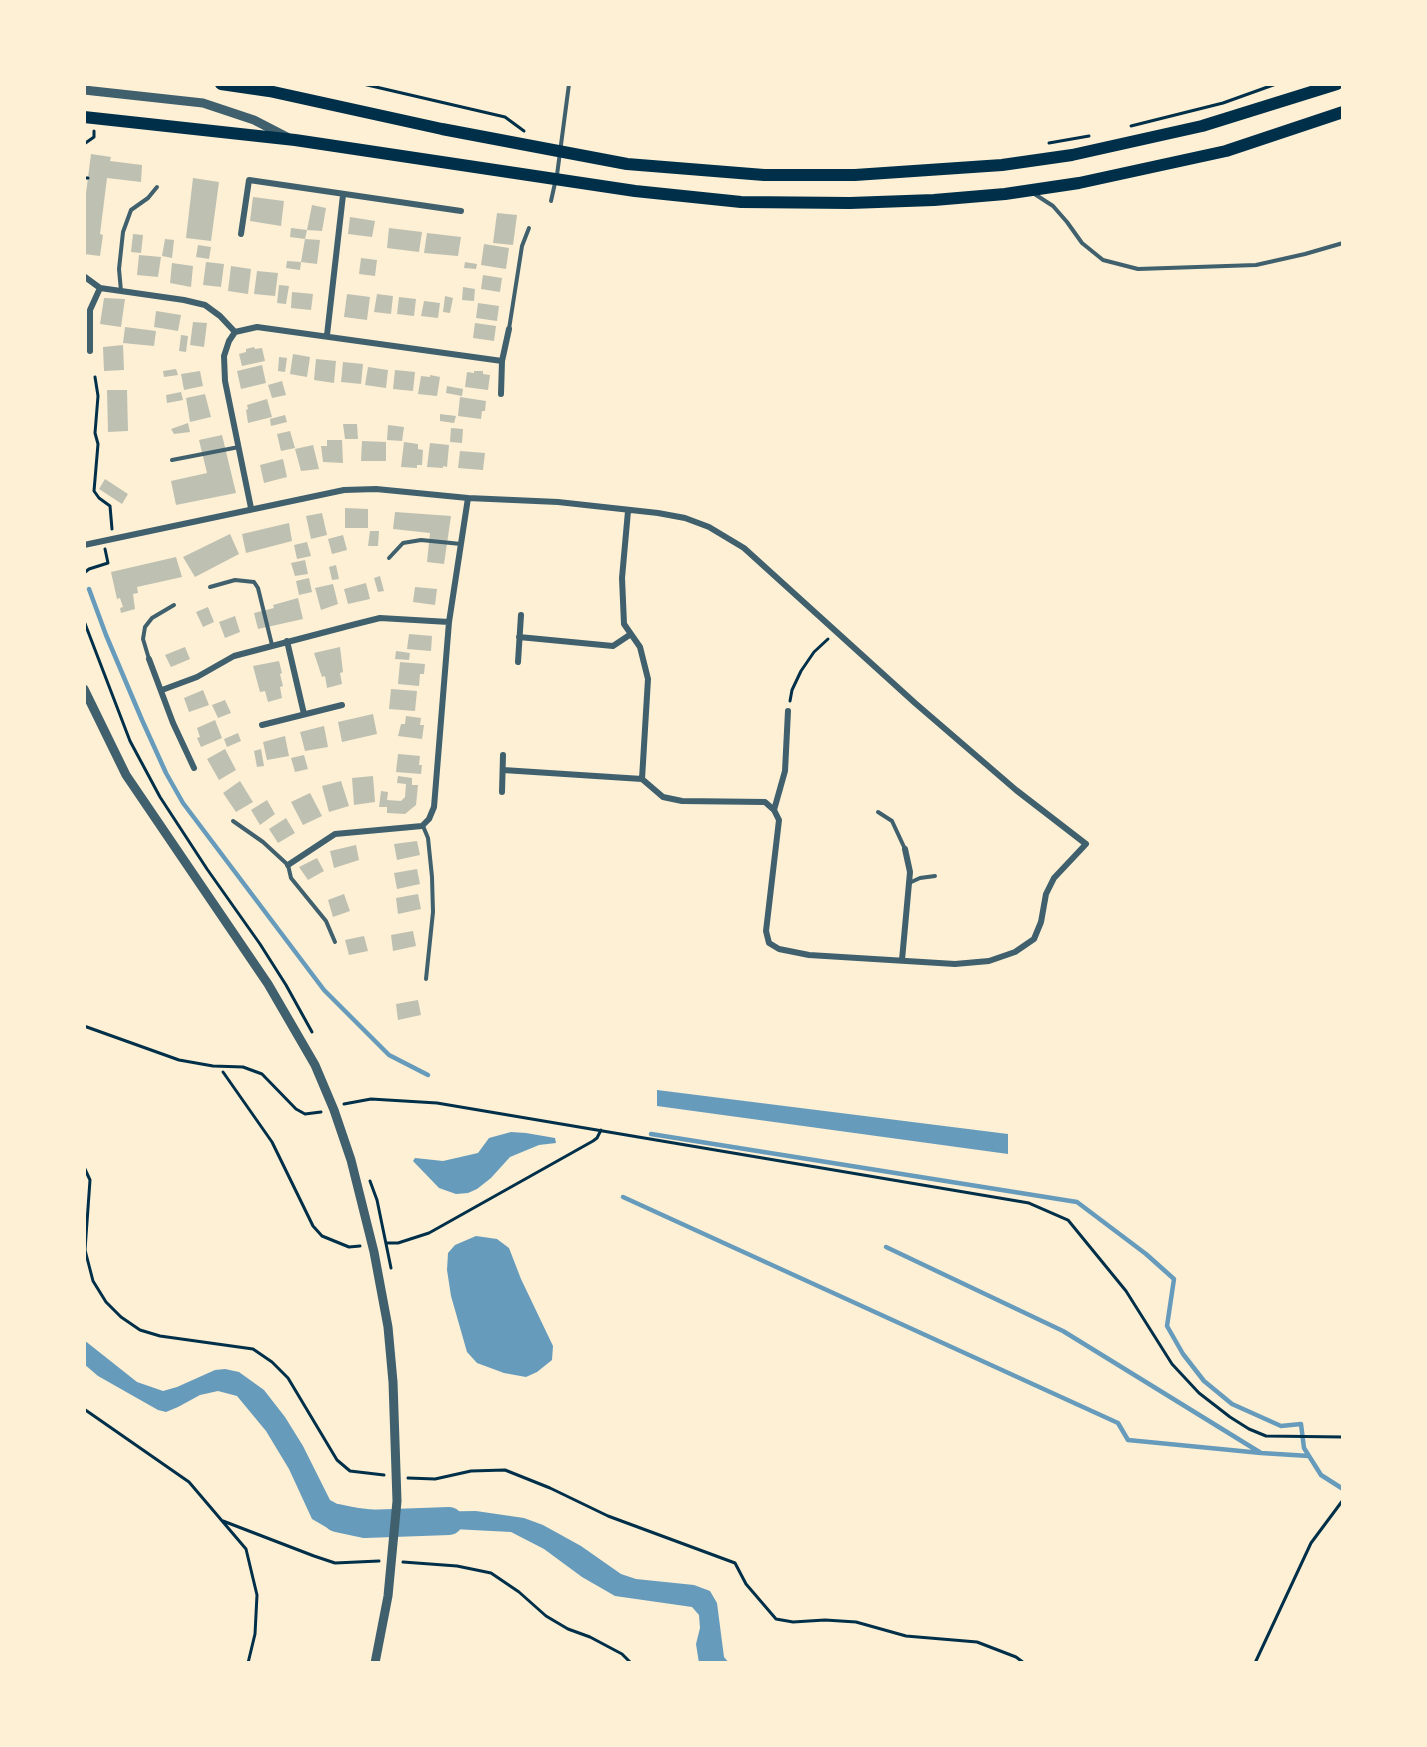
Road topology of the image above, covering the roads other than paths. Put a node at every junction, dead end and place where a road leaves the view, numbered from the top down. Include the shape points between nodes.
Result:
1 (221, 84) edge
2 (569, 84) edge
3 (1337, 84) edge
4 (84, 90) edge
5 (1343, 112) edge
6 (84, 117) edge
7 (295, 141) junction
8 (560, 151) junction
9 (556, 180) junction
10 (157, 187) dead end
11 (1031, 191) junction
12 (343, 195) junction
13 (551, 201) dead end
14 (460, 211) dead end
15 (529, 228) dead end
16 (241, 234) dead end
17 (1343, 243) edge
18 (85, 277) edge
19 (100, 288) junction
20 (121, 291) junction
21 (509, 329) joint
22 (235, 332) junction
23 (327, 335) junction
24 (90, 351) dead end
25 (502, 361) junction
26 (501, 394) dead end
27 (239, 447) junction
28 (172, 460) dead end
29 (468, 498) junction
30 (251, 508) junction
31 (628, 511) junction
32 (460, 544) junction
33 (84, 545) edge
34 (389, 558) dead end
35 (210, 587) dead end
36 (174, 604) dead end
37 (521, 615) dead end
38 (449, 622) junction
39 (632, 634) junction
40 (519, 636) junction
41 (287, 641) junction
42 (272, 645) junction
43 (149, 659) joint
44 (518, 662) dead end
45 (84, 689) edge
46 (162, 690) junction
47 (342, 705) dead end
48 (788, 711) road end
49 (304, 714) junction
50 (262, 725) dead end
51 (503, 755) dead end
52 (194, 768) dead end
53 (503, 771) junction
54 (642, 779) junction
55 (502, 792) dead end
56 (774, 810) junction
57 (878, 812) dead end
58 (233, 821) dead end
59 (422, 826) junction
60 (905, 849) joint
61 (288, 865) junction
62 (934, 876) dead end
63 (908, 884) junction
64 (335, 942) dead end
65 (902, 960) junction
66 (426, 979) dead end
67 (376, 1658) edge

1 - 8 highway
2 - 8 lane
3 - 8 highway via 1192,129 1072,155 1002,165 855,175 764,175 627,164
4 - 7 street via 203,103 254,120
5 - 11 highway via 1226,151
6 - 7 highway
7 - 9 highway
8 - 9 lane
9 - 11 highway via 741,202 934,200
9 - 13 lane
10 - 20 lane via 130,210 123,232
11 - 17 lane via 1053,206 1082,243 1103,260 1138,268 1256,265
12 - 14 street
12 - 16 street via 249,180
12 - 23 street
15 - 21 lane via 522,246
18 - 19 street
19 - 20 street
19 - 24 street via 90,309
20 - 22 street via 205,305
21 - 25 street
22 - 23 street via 257,327
22 - 27 street via 224,356 225,381
23 - 25 street
25 - 26 street
27 - 28 lane
27 - 30 street
29 - 30 street via 376,489 344,490
29 - 31 street via 558,502
29 - 32 street
30 - 33 street
31 - 39 street via 622,578 624,624
31 - 65 street via 685,519 709,527 744,548 964,745 1086,844 1054,878 1034,939 1015,952 989,961 956,964
32 - 34 lane via 421,540 403,543
32 - 38 street
35 - 42 lane via 235,580 254,582
36 - 43 lane via 145,627 143,639
37 - 40 street
38 - 41 street via 380,618
38 - 59 street via 434,807
39 - 40 street via 613,646
39 - 54 street via 640,646 648,679
40 - 44 street
41 - 42 street
41 - 49 street
42 - 46 street via 234,656 197,677
43 - 46 street
45 - 67 street via 126,775 268,984 315,1065 351,1160 375,1252 393,1382 398,1501 388,1596
46 - 52 street
47 - 49 street
48 - 56 street via 785,771
49 - 50 street
51 - 53 street
53 - 54 street
53 - 55 street
54 - 56 street via 663,797 682,801 765,802
56 - 65 street via 779,820 766,931 769,943 809,955
57 - 60 lane via 892,821
58 - 61 lane
59 - 61 street via 335,834
59 - 66 lane via 428,838 432,878 432,934
60 - 63 street via 910,872
61 - 64 lane via 291,878 326,921
62 - 63 lane
63 - 65 street

